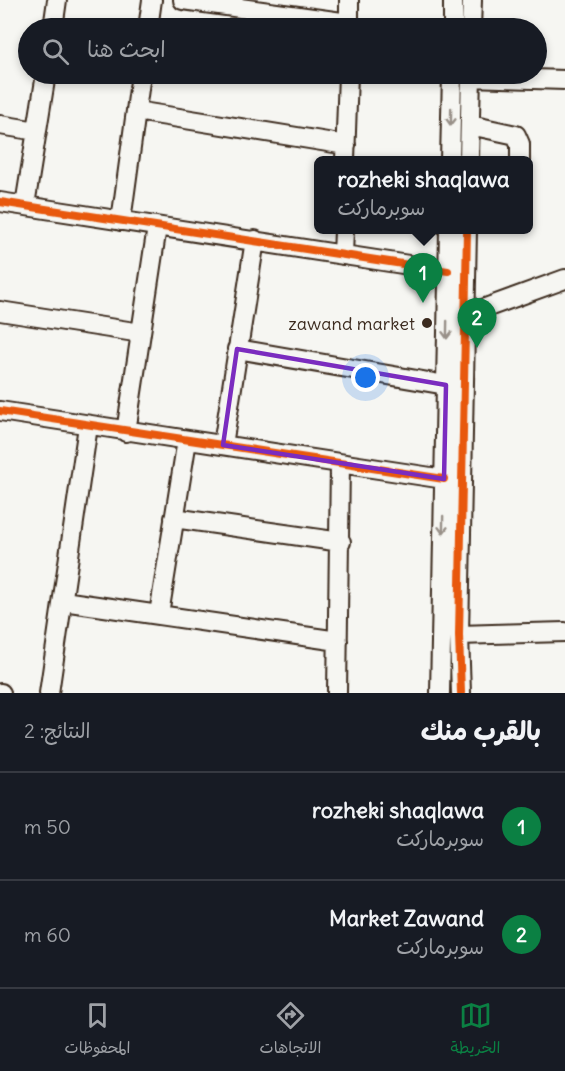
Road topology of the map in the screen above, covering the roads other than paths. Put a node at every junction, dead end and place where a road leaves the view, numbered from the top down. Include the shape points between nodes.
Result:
1 (57, 0) edge
2 (152, 0) edge
3 (183, 0) edge
4 (350, 0) edge
5 (453, 0) edge
6 (472, 0) edge
7 (244, 4) edge
8 (54, 18) edge
9 (149, 18) edge
10 (311, 18) edge
11 (349, 18) edge
12 (453, 18) edge
13 (471, 18) edge
14 (547, 79) edge
15 (565, 80) edge
16 (44, 84) edge
17 (140, 84) edge
18 (348, 84) edge
19 (452, 84) edge
20 (470, 84) edge
21 (136, 111) junction
22 (470, 124) junction
23 (0, 125) edge
24 (37, 132) junction
25 (346, 153) edge
26 (450, 156) edge
27 (469, 156) edge
28 (520, 156) edge
29 (0, 202) edge
30 (25, 206) junction
31 (121, 221) junction
32 (157, 227) junction
33 (344, 234) edge
34 (449, 234) edge
35 (467, 234) edge
36 (255, 240) junction
37 (343, 255) junction
38 (448, 271) junction
39 (565, 279) edge
40 (0, 311) edge
41 (466, 315) junction
42 (141, 333) junction
43 (237, 349) junction
44 (446, 385) junction
45 (0, 411) edge
46 (88, 426) junction
47 (126, 432) junction
48 (187, 440) junction
49 (223, 445) junction
50 (340, 464) junction
51 (444, 480) junction
52 (174, 518) junction
53 (340, 542) junction
54 (63, 601) junction
55 (159, 614) junction
56 (565, 632) edge
57 (459, 635) junction
58 (338, 641) junction
59 (49, 693) edge
60 (336, 693) edge
61 (440, 693) edge
62 (461, 693) edge

1 - 8 street
2 - 9 street
3 - 7 street
4 - 11 street
5 - 12 street
6 - 13 street
7 - 10 street
14 - 15 street
16 - 24 street
17 - 21 street
18 - 25 street
19 -> 26 street
20 - 22 street
21 - 25 street
21 - 31 street
22 - 27 street
22 - 28 street via 516,135
23 - 24 street
24 - 30 street
29 - 30 street
30 - 31 street
31 - 32 street
32 - 36 street
32 - 42 street
33 - 37 street
34 - 38 street
35 - 41 street
36 - 37 street
36 - 43 street
37 - 38 street
38 -> 44 street
39 - 41 street
40 - 42 street
41 - 57 street
42 - 47 street
43 - 44 street
43 - 49 street
44 - 51 street
45 - 46 street
46 - 47 street
46 - 54 street
47 - 48 street
48 - 49 street
48 - 52 street
49 - 50 street
50 - 51 street
50 - 53 street
51 -> 61 street
52 - 53 street
52 - 55 street
53 - 58 street
54 - 55 street
54 - 59 street
55 - 58 street
56 - 57 street
57 - 62 street
58 - 60 street

